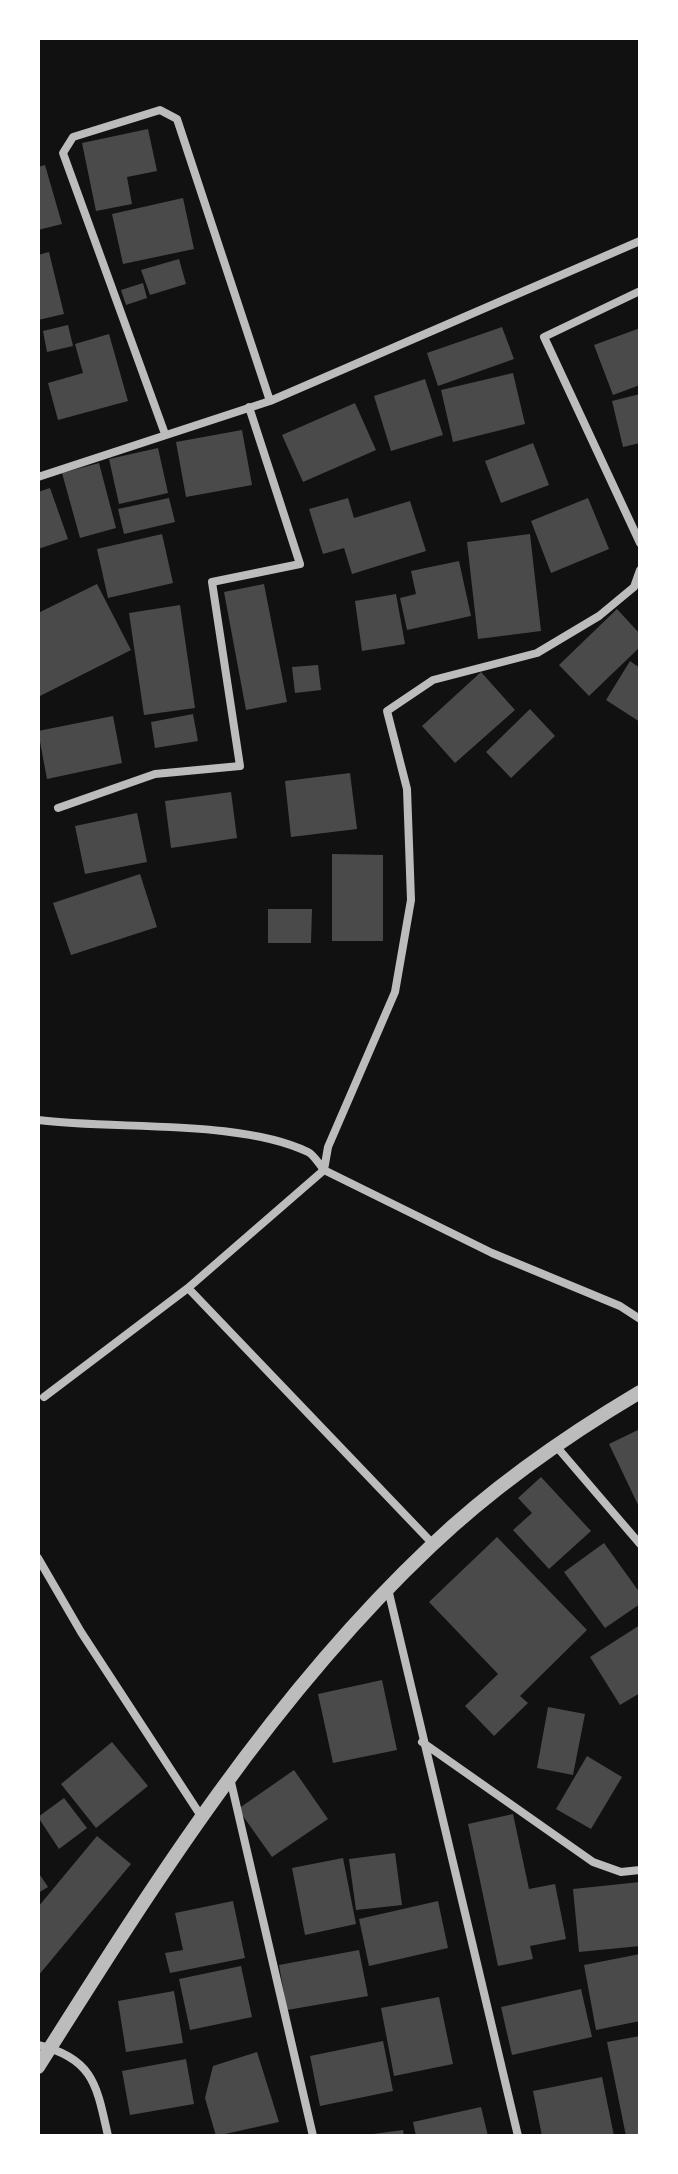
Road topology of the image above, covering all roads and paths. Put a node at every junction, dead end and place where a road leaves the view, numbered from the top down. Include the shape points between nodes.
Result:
1 (640, 241) edge
2 (640, 291) edge
3 (270, 401) junction
4 (249, 407) junction
5 (165, 434) junction
6 (38, 477) edge
7 (640, 543) edge
8 (640, 570) edge
9 (58, 808) dead end
10 (38, 1120) edge
11 (324, 1170) junction
12 (188, 1288) junction
13 (640, 1319) edge
14 (640, 1392) edge
15 (44, 1397) dead end
16 (556, 1446) junction
17 (433, 1544) junction
18 (640, 1544) edge
19 (38, 1558) edge
20 (388, 1588) junction
21 (422, 1742) junction
22 (230, 1775) junction
23 (201, 1816) junction
24 (640, 1870) edge
25 (44, 2046) edge
26 (38, 2067) edge
27 (108, 2136) edge
28 (313, 2136) edge
29 (518, 2136) edge

1 - 3 street
2 - 7 street via 544,337
3 - 4 street
3 - 5 street via 177,119 160,110 73,137 63,153
4 - 5 street
4 - 9 street via 300,564 212,582 240,766 155,774
5 - 6 street
8 - 11 street via 634,587 599,616 537,653 433,680 387,711 407,789 411,900 395,992 328,1147
10 - 11 street via 196,1129 278,1141 311,1153
11 - 12 street
11 - 13 street
12 - 15 street
12 - 17 street
14 - 16 street
16 - 17 street
16 - 18 street
17 - 20 street
19 - 23 street
20 - 21 street
20 - 22 street
21 - 24 street via 593,1862 621,1872
21 - 29 street
22 - 23 street
22 - 28 street
23 - 25 street
25 - 26 street
25 - 27 street via 89,2071

